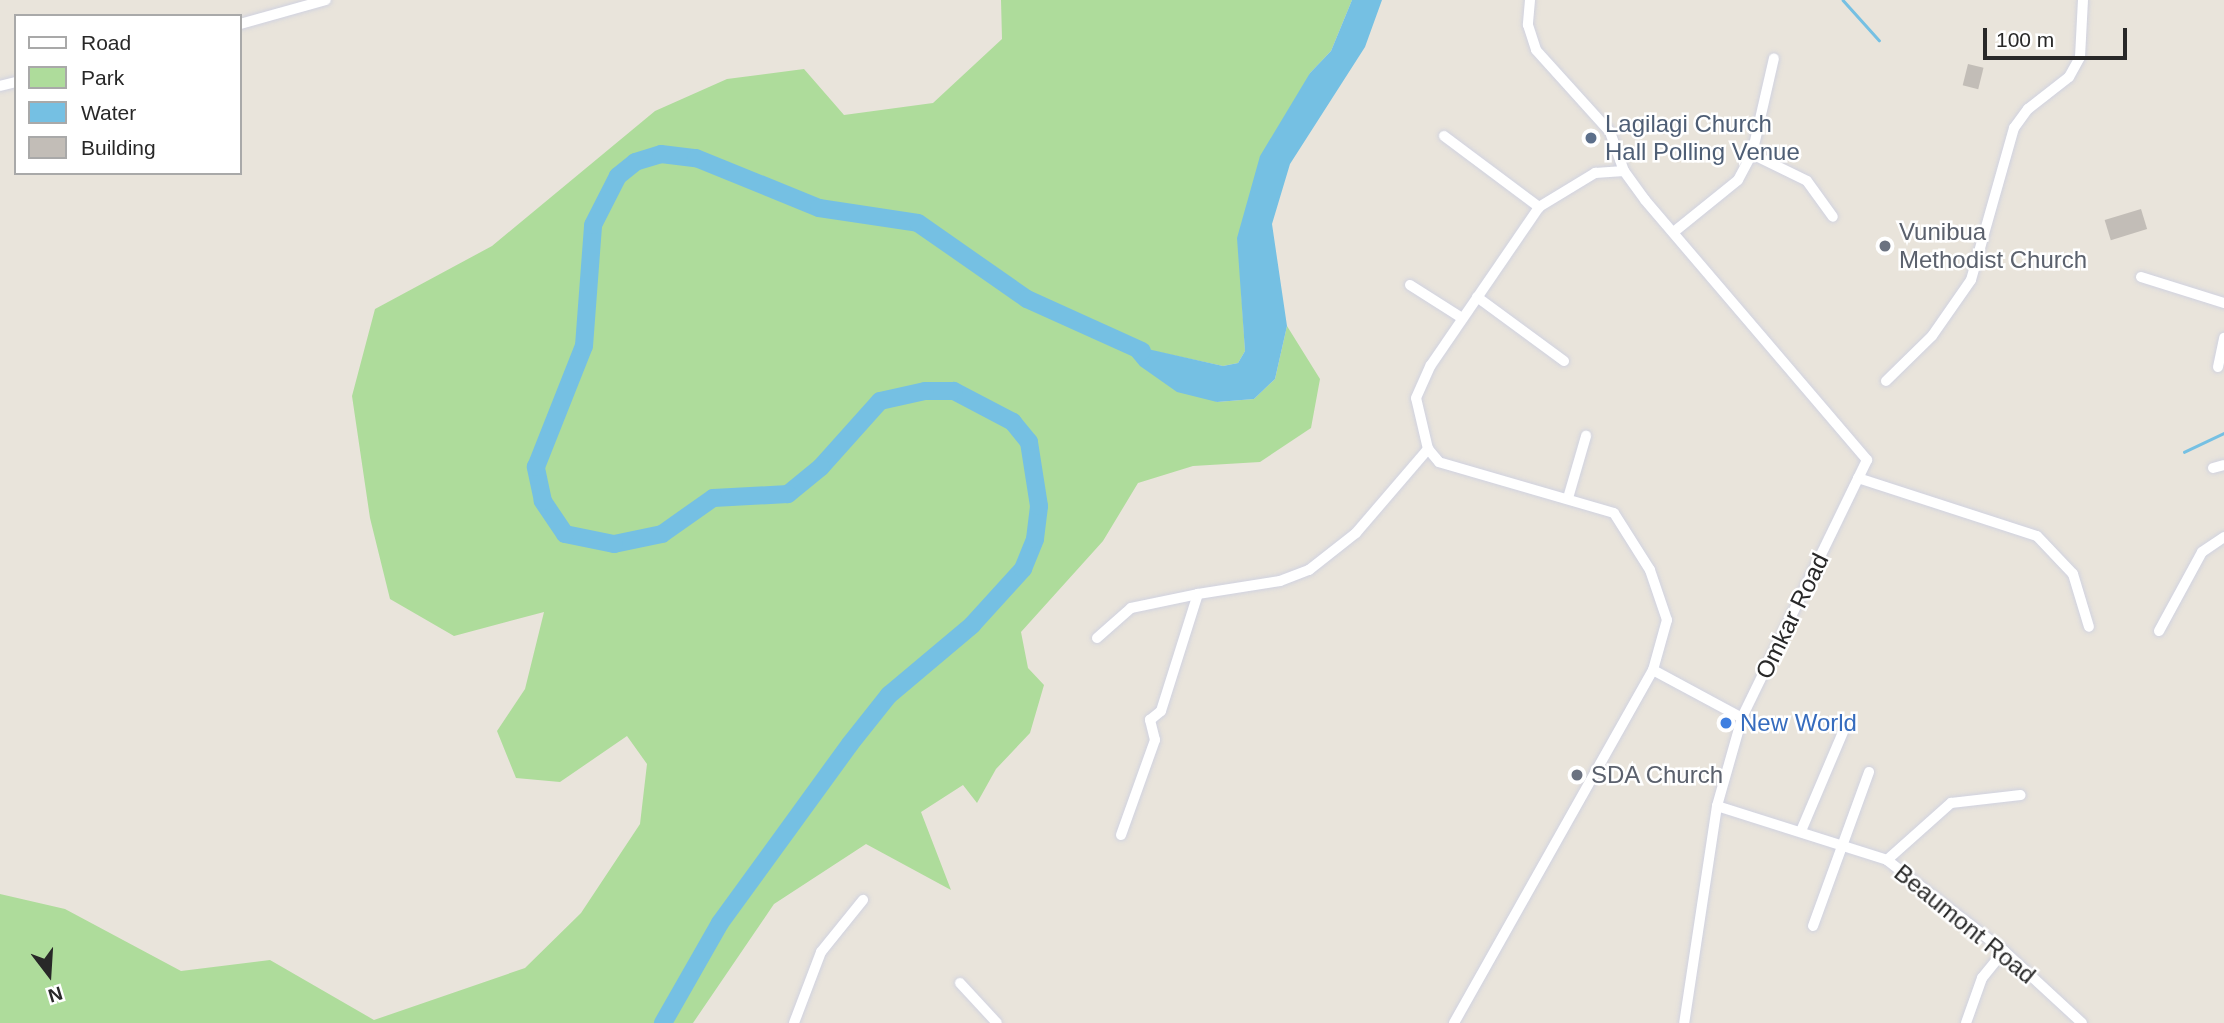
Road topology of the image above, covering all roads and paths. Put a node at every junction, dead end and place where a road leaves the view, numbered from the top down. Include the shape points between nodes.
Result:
1 (326, 0) edge
2 (1530, 0) edge
3 (2083, 0) edge
4 (242, 23) edge
5 (1774, 58) dead end
6 (1444, 136) dead end
7 (1752, 153) junction
8 (1624, 171) junction
9 (1539, 207) junction
10 (1833, 217) dead end
11 (1675, 230) junction
12 (2141, 277) dead end
13 (1410, 285) dead end
14 (1477, 297) junction
15 (2224, 303) edge
16 (1462, 318) junction
17 (2224, 338) edge
18 (1564, 362) dead end
19 (2218, 367) dead end
20 (1886, 381) dead end
21 (1586, 436) dead end
22 (1428, 449) junction
23 (1858, 478) junction
24 (1568, 498) junction
25 (2224, 537) edge
26 (1198, 594) junction
27 (2089, 627) dead end
28 (2159, 631) dead end
29 (1097, 638) dead end
30 (1653, 670) junction
31 (1742, 718) junction
32 (1843, 732) dead end
33 (1869, 772) dead end
34 (2021, 796) dead end
35 (1717, 806) junction
36 (1801, 831) junction
37 (1121, 835) dead end
38 (1841, 842) junction
39 (1887, 860) junction
40 (863, 900) dead end
41 (1813, 926) dead end
42 (2004, 951) junction
43 (960, 983) dead end
44 (794, 1023) edge
45 (997, 1023) edge
46 (1454, 1023) edge
47 (1684, 1023) edge
48 (1966, 1023) edge
49 (2082, 1023) edge

1 - 4 street
2 - 8 street via 1528,25 1536,50 1610,131
3 - 20 street via 2080,57 2068,77 2028,109 2014,128 1971,280 1932,336
5 - 7 street
6 - 9 street
7 - 10 street via 1807,181
7 - 11 street via 1738,180
8 - 9 street via 1595,173
8 - 11 street
9 - 14 street
11 - 23 street, Omkar Road via 1733,307 1867,460
12 - 15 street
13 - 16 street
14 - 16 street
14 - 18 street
16 - 22 street via 1420,382 1417,418
17 - 19 street
21 - 24 street
22 - 24 street via 1439,462
22 - 26 street via 1356,533 1309,570 1280,581
23 - 27 street via 2037,536 2073,574
23 - 31 street, Omkar Road
24 - 30 street via 1614,513 1650,570 1667,620
25 - 28 street via 2202,552
26 - 29 street via 1131,608
26 - 37 street via 1161,711 1150,720 1154,740
30 - 31 street
30 - 46 street
31 - 35 street, Omkar Road
32 - 36 street
33 - 38 street
34 - 39 street via 1951,803
35 - 36 street, Beaumont Road
35 - 47 street, Omkar Road
36 - 38 street, Beaumont Road
38 - 39 street, Beaumont Road
38 - 41 street
39 - 42 street, Beaumont Road
40 - 44 street via 821,952
42 - 48 street via 1982,978
42 - 49 street, Beaumont Road
43 - 45 street

